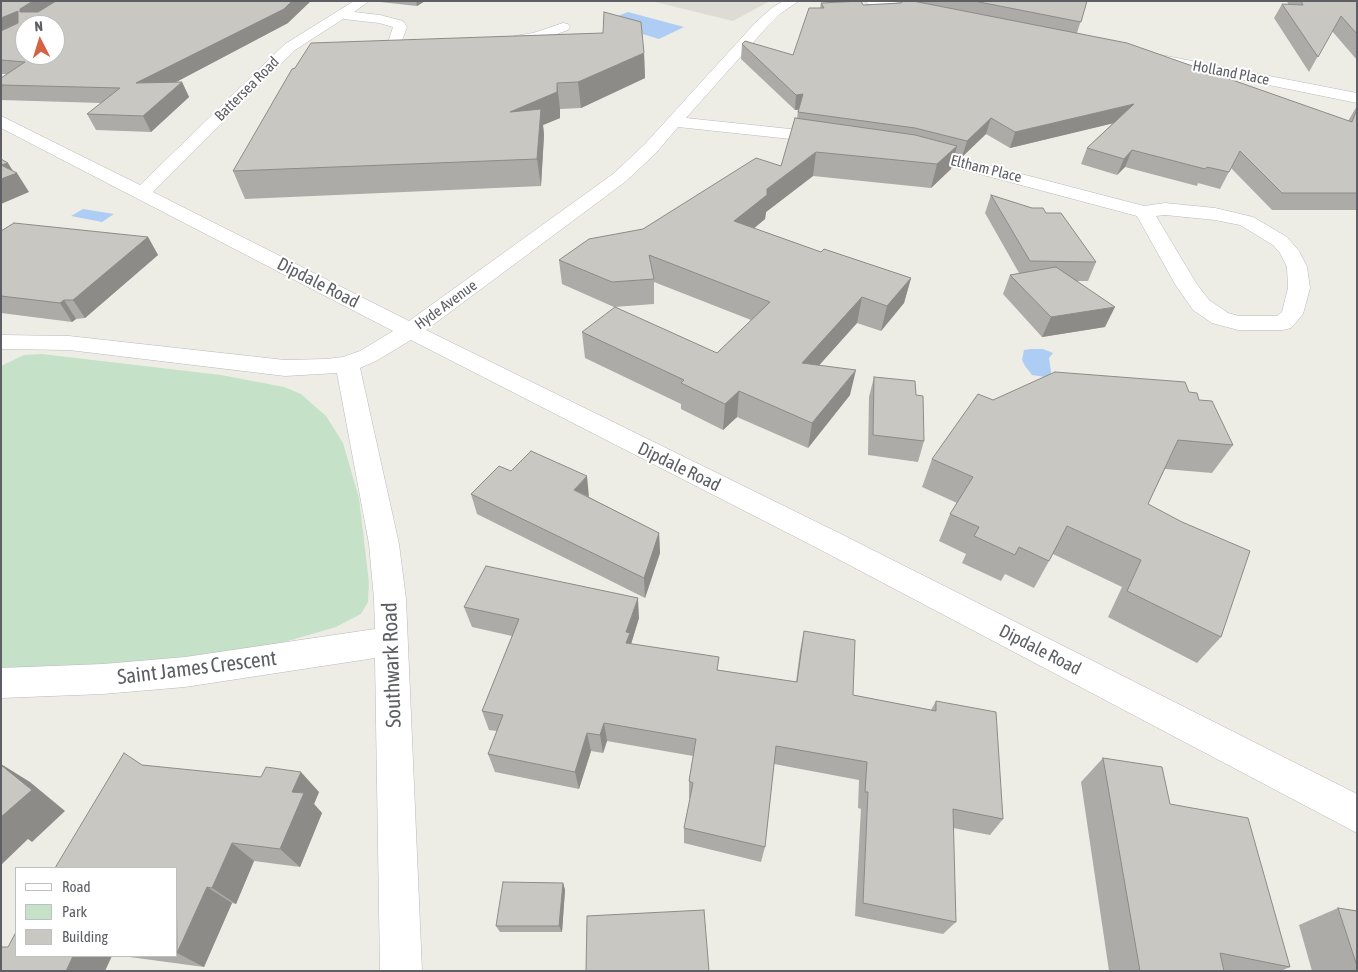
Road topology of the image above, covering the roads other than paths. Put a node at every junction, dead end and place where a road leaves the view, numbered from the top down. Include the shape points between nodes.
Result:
1 (363, 1) edge
2 (793, 1) edge
3 (870, 1) edge
4 (938, 14) edge
5 (340, 15) junction
6 (563, 26) dead end
7 (486, 44) edge
8 (408, 50) edge
9 (375, 51) edge
10 (392, 51) junction
11 (1133, 53) edge
12 (281, 54) junction
13 (309, 54) edge
14 (1357, 98) edge
15 (1, 121) edge
16 (676, 122) junction
17 (845, 140) edge
18 (901, 149) edge
19 (143, 192) junction
20 (1144, 212) junction
21 (410, 331) junction
22 (2, 343) edge
23 (347, 364) junction
24 (392, 641) junction
25 (1, 683) edge
26 (1357, 814) edge
27 (400, 971) edge

1 - 5 street, Battersea Road
2 - 16 street, Hyde Avenue via 761,25
3 - 4 street
5 - 10 street via 398,24 400,27
5 - 12 street, Battersea Road
6 - 7 street via 535,37
8 - 10 street
9 - 10 street
11 - 14 street, Holland Place
12 - 13 street
12 - 19 street, Battersea Road
15 - 19 street, Dipdale Road
16 - 17 street
16 - 21 street, Hyde Avenue via 619,178
18 - 20 street, Eltham Place
19 - 21 street, Dipdale Road
20 - 20 street, Eltham Place via 1165,210 1216,214 1264,230 1289,251 1297,267 1299,288 1292,314 1283,323 1238,323 1220,318 1201,305
21 - 23 street, Hyde Avenue via 368,356
21 - 26 street, Dipdale Road via 829,541
22 - 23 street, Hyde Avenue via 69,343 285,368
23 - 24 street, Southwark Road via 384,544
24 - 25 street, Saint James Crescent via 185,672
24 - 27 street, Southwark Road

